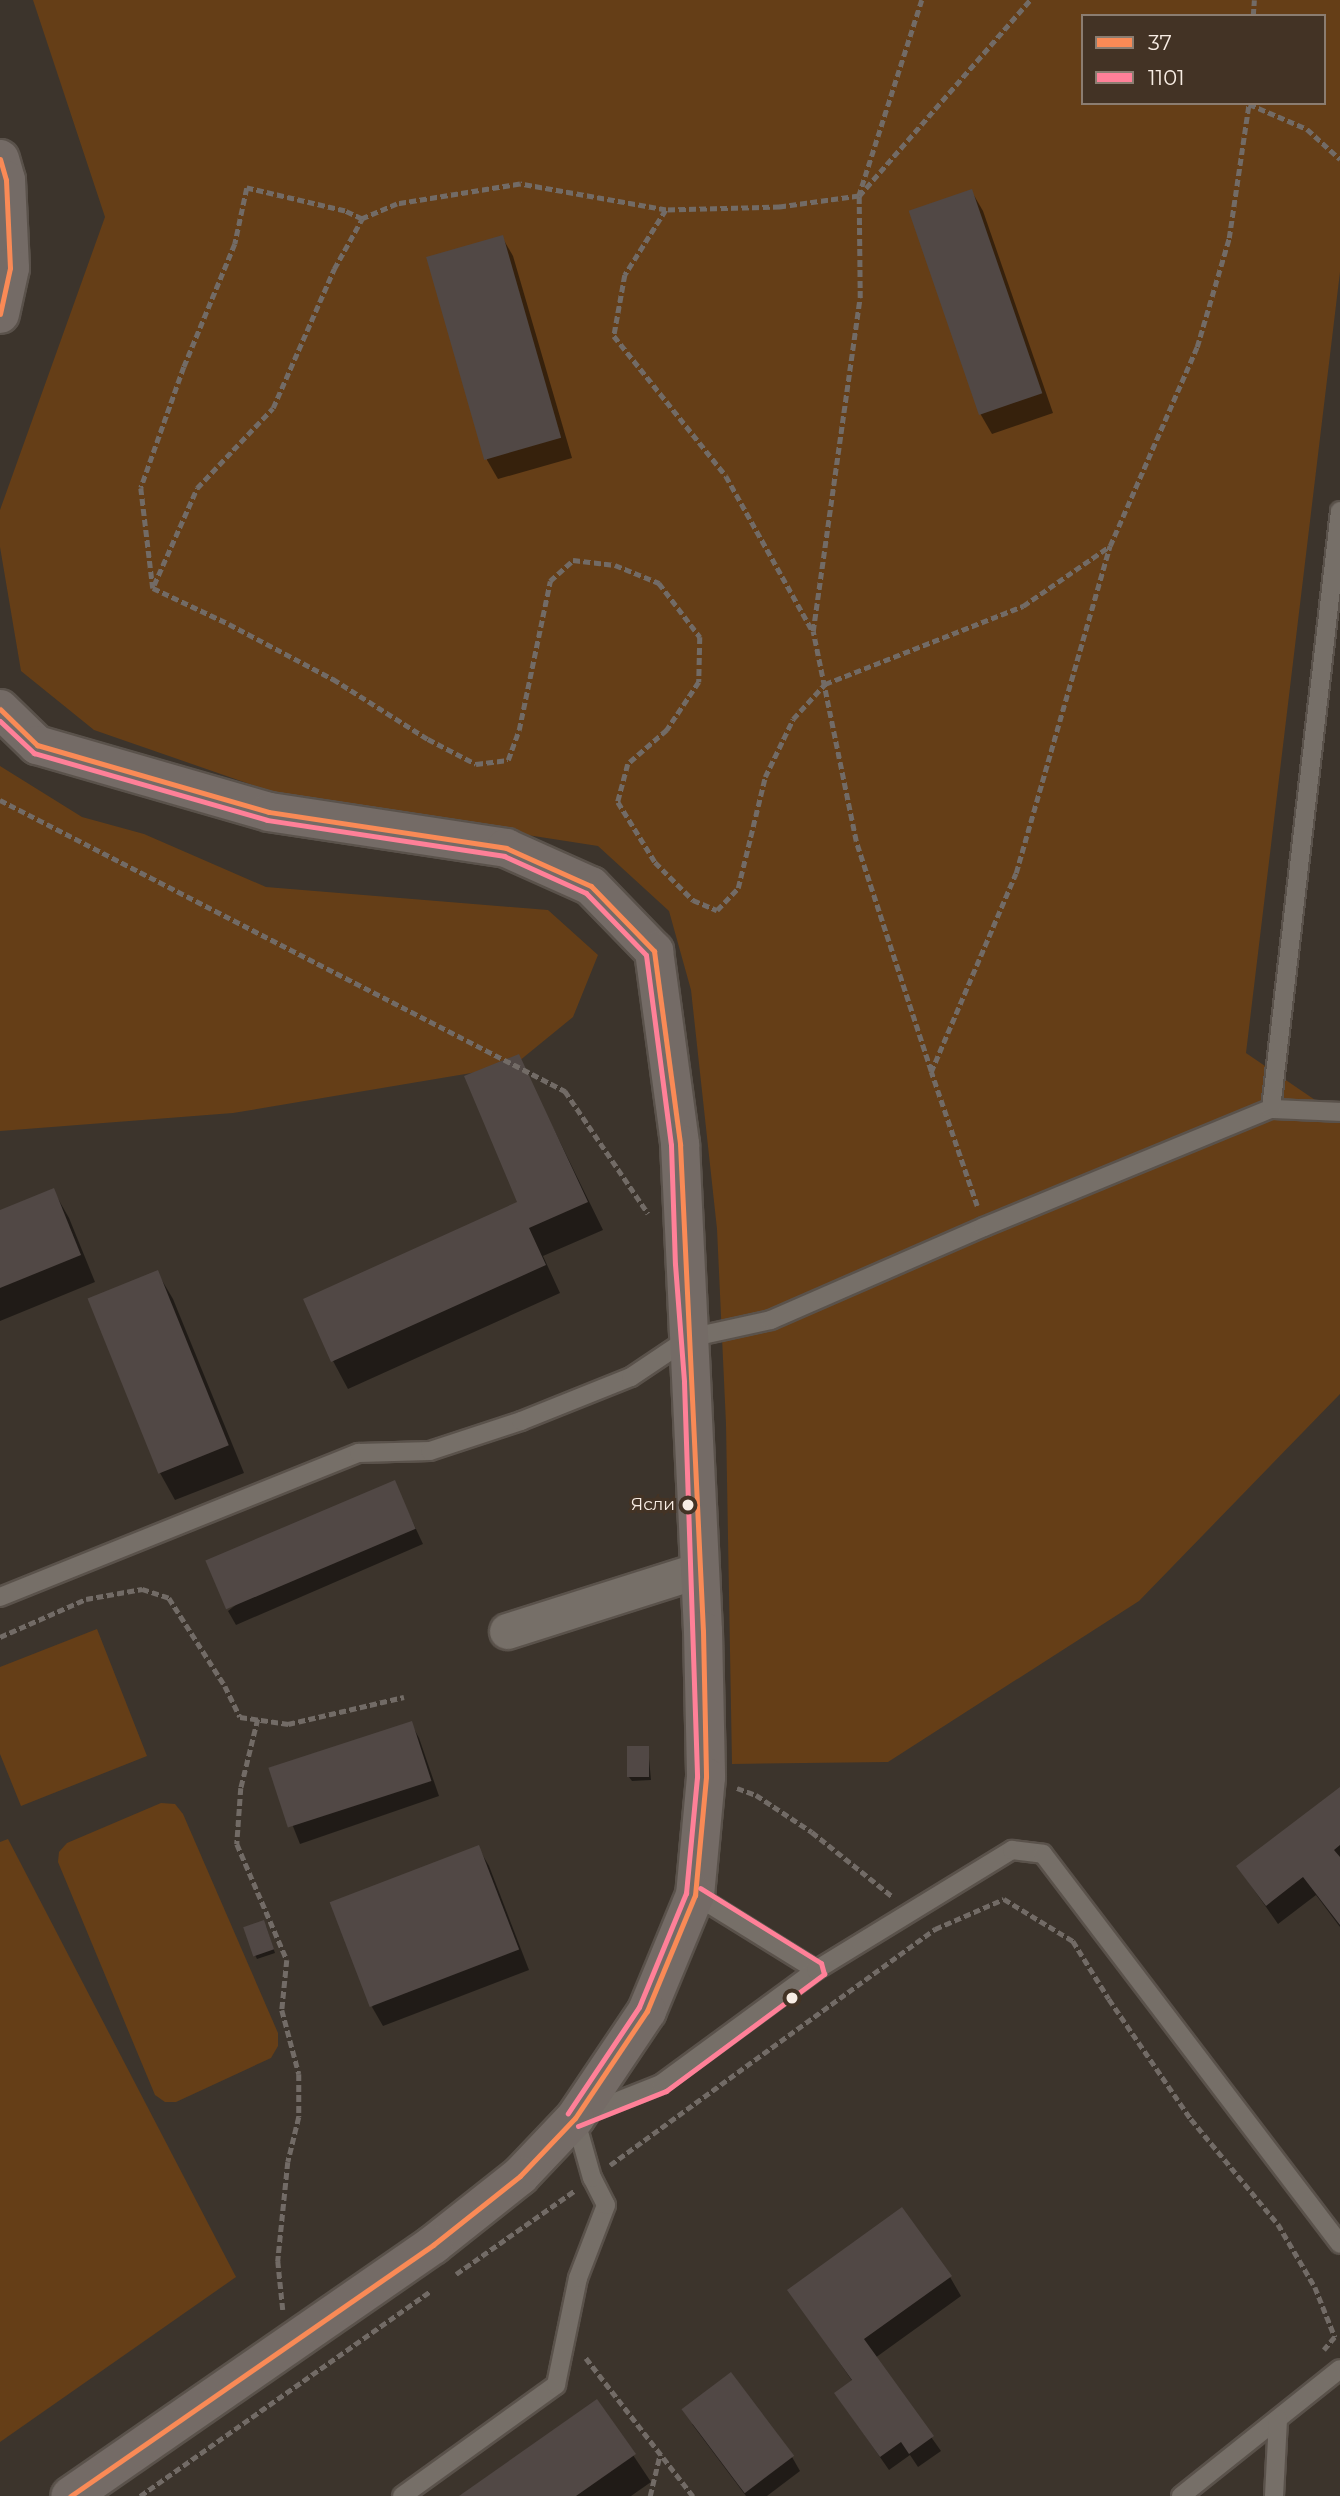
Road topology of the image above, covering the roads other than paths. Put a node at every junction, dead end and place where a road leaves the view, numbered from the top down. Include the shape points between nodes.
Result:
1 (0, 159) edge
2 (0, 314) edge
3 (1340, 511) edge
4 (0, 709) edge
5 (1271, 1109) junction
6 (1340, 1112) edge
7 (689, 1338) junction
8 (699, 1570) junction
9 (0, 1598) edge
10 (507, 1631) dead end
11 (695, 1895) junction
12 (816, 1970) junction
13 (575, 2119) junction
14 (1340, 2244) edge
15 (1340, 2369) edge
16 (1279, 2419) junction
17 (70, 2496) edge
18 (402, 2496) edge
19 (1181, 2496) edge
20 (1274, 2496) edge

1 - 2 main road via 6,180 10,268
3 - 5 lane
4 - 7 main road via 37,745 270,812 506,848 591,886 654,951 680,1144
5 - 6 lane
5 - 7 lane via 771,1320
7 - 8 main road
7 - 9 lane via 631,1377 521,1421 430,1451 359,1453
8 - 10 street
8 - 11 main road via 706,1777
11 - 12 lane
11 - 13 main road via 647,2011
12 - 13 lane via 661,2084
12 - 14 lane via 1012,1850 1043,1854
13 - 17 main road via 520,2176 433,2245
13 - 18 lane via 592,2178 606,2204 578,2278 556,2385
15 - 16 lane
16 - 19 lane
16 - 20 lane

